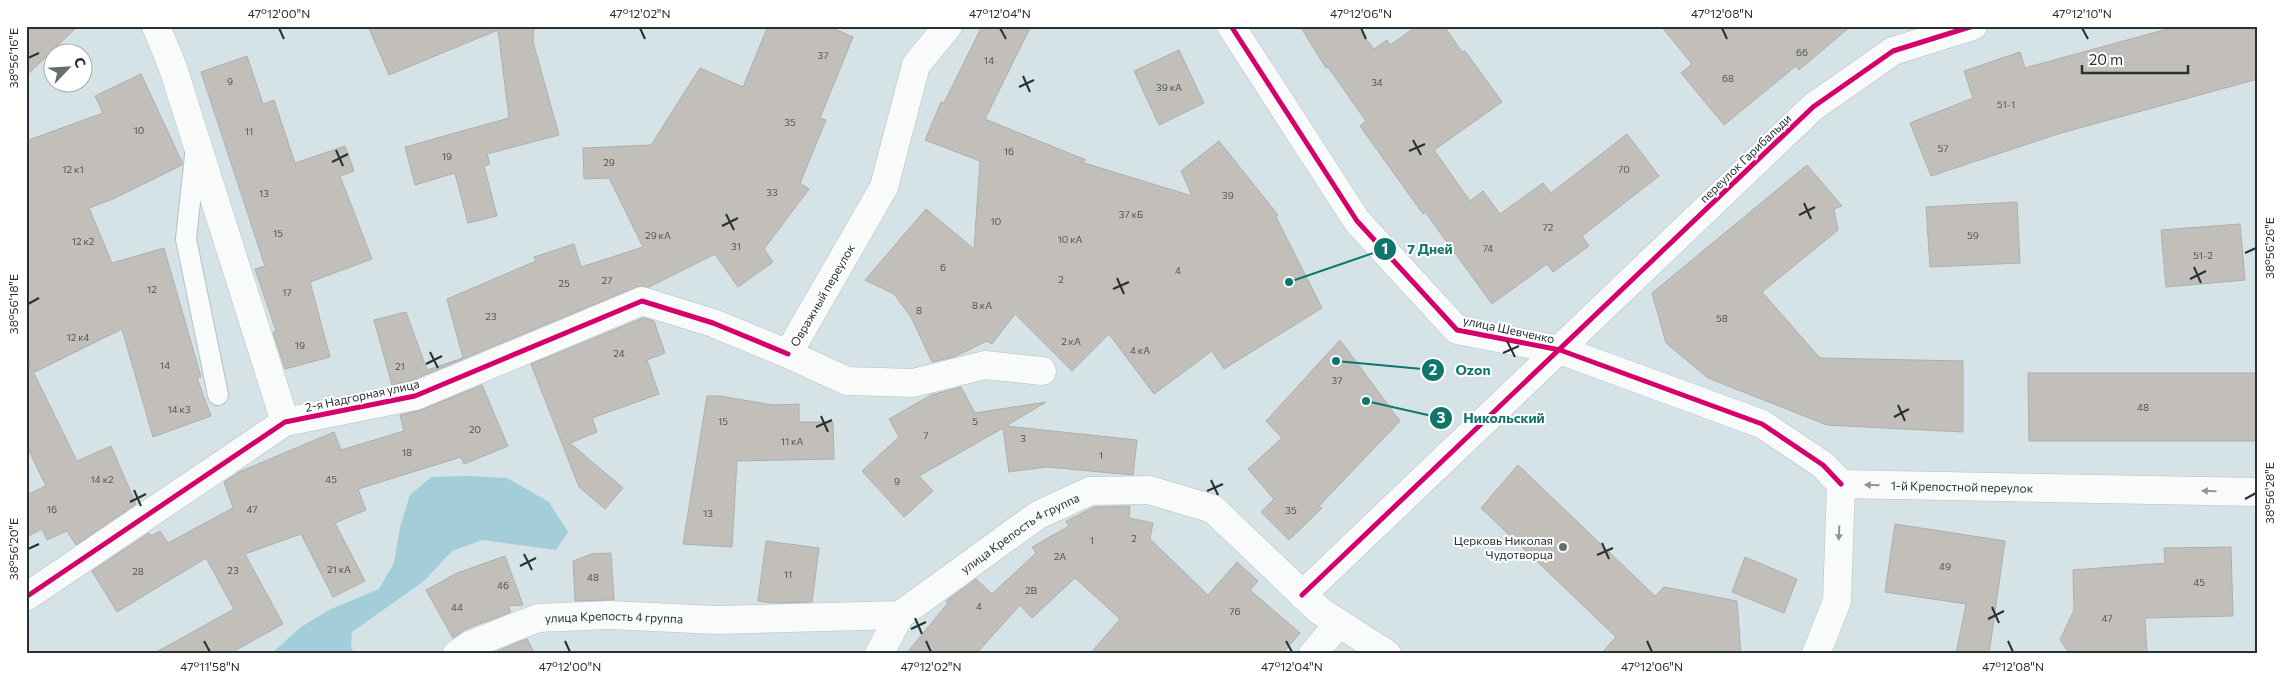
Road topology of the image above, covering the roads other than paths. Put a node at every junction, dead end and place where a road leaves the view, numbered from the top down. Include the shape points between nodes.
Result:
1 (156, 26) edge
2 (948, 26) edge
3 (1231, 26) edge
4 (1973, 26) edge
5 (196, 142) junction
6 (1560, 350) junction
7 (788, 354) junction
8 (1042, 371) dead end
9 (218, 395) dead end
10 (285, 422) junction
11 (1841, 484) junction
12 (2258, 492) edge
13 (26, 597) edge
14 (1320, 610) junction
15 (900, 615) junction
16 (457, 654) edge
17 (878, 654) edge
18 (1313, 654) edge
19 (1386, 654) edge
20 (1816, 654) edge

1 - 5 street
2 - 7 street, Овражный переулок via 916,65 884,187
3 - 6 street, улица Шевченко via 1357,221 1457,330
4 - 6 street, переулок Гарибальди via 1893,51 1813,107
5 - 9 lane via 186,239
5 - 10 street
6 - 11 street, улица Шевченко via 1762,424 1824,465
6 - 14 street, переулок Гарибальди
7 - 8 street, Овражный переулок via 847,381 913,383 985,365
7 - 10 street, 2-я Надгорная улица via 712,323 642,301 415,396
10 - 13 street, 2-я Надгорная улица
12 -> 11 street, 1-й Крепостной переулок
11 -> 20 street via 1837,601
14 - 15 street, улица Крепость 4 группа via 1212,509 1149,490 1090,491 1038,515
14 - 18 street
14 - 19 street
15 - 16 street, улица Крепость 4 группа via 717,620 609,615 538,618 472,644
15 - 17 street, улица Крепость 4 группа

